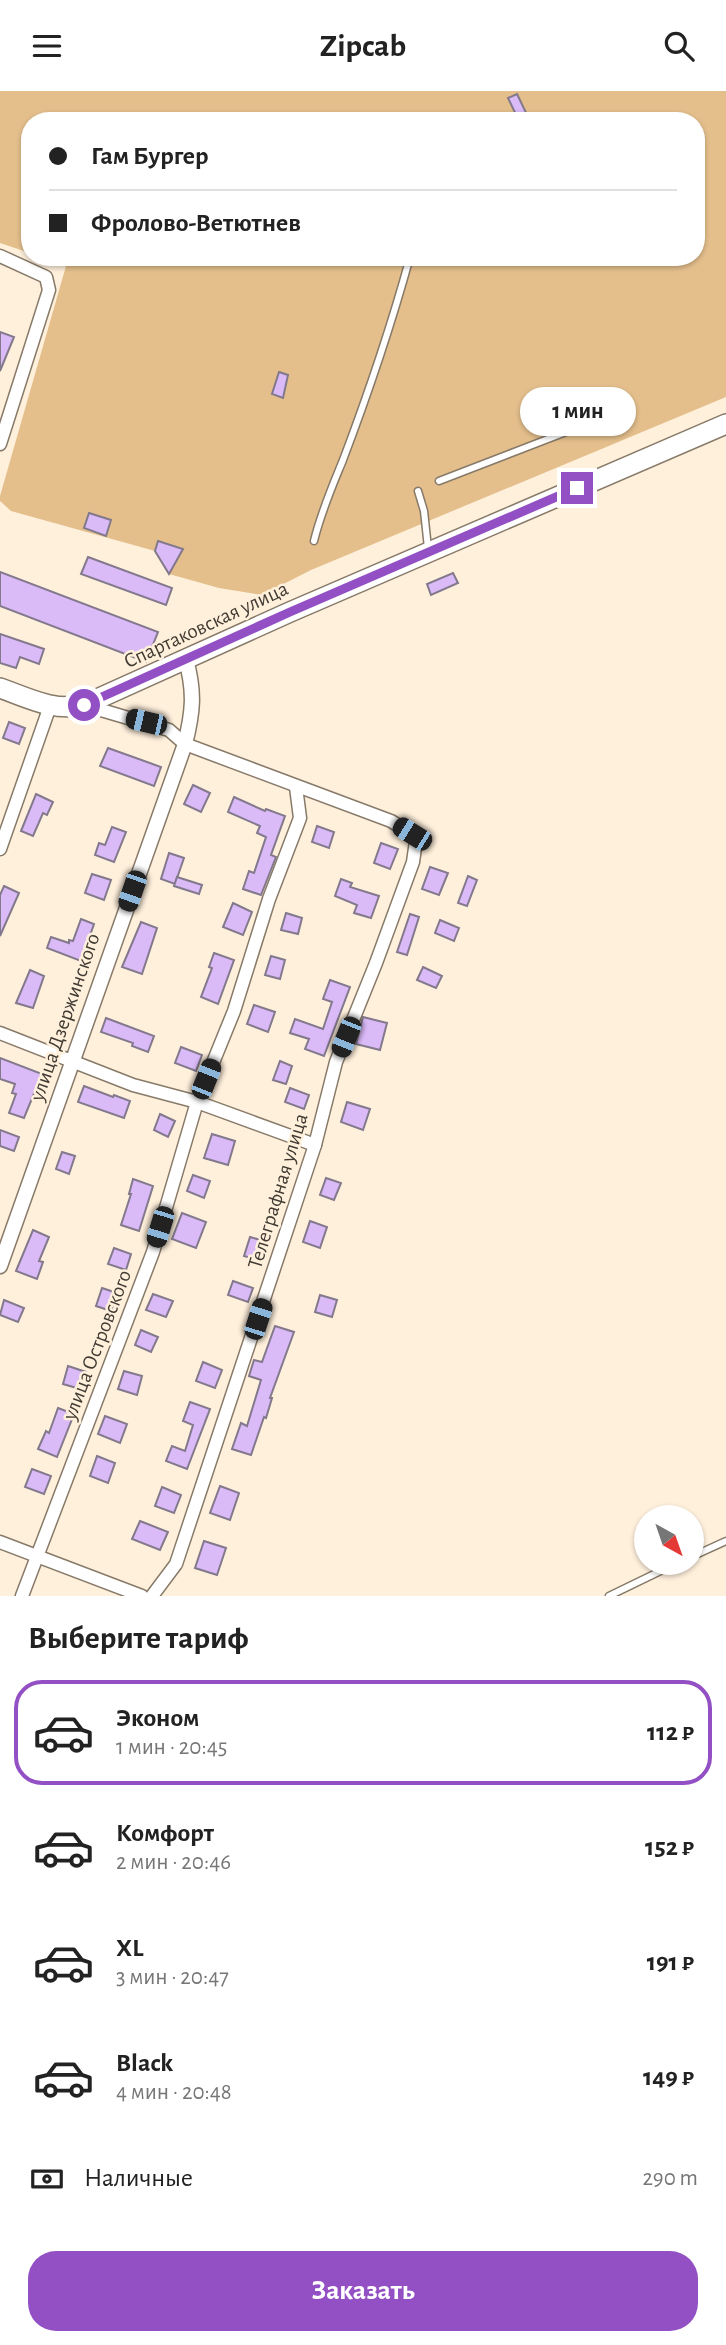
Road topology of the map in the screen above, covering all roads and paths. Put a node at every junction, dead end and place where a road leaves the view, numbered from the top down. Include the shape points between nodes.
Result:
1 (0, 256) edge
2 (21, 266) edge
3 (22, 266) edge
4 (407, 266) edge
5 (622, 410) dead end
6 (726, 424) edge
7 (0, 444) edge
8 (439, 481) dead end
9 (418, 491) dead end
10 (314, 541) dead end
11 (428, 552) junction
12 (186, 660) junction
13 (0, 688) edge
14 (84, 705) junction
15 (50, 706) junction
16 (185, 744) junction
17 (296, 787) junction
18 (0, 849) edge
19 (0, 1033) edge
20 (72, 1062) junction
21 (197, 1102) junction
22 (315, 1145) junction
23 (0, 1266) edge
24 (726, 1541) edge
25 (0, 1542) edge
26 (704, 1551) edge
27 (36, 1555) junction
28 (652, 1575) edge
29 (22, 1596) edge
30 (142, 1596) edge
31 (152, 1596) edge
32 (609, 1596) edge

1 - 2 street
3 - 7 street via 46,277 49,290
4 - 10 lane
5 - 8 lane
6 - 11 main road, Спартаковская улица
9 - 11 lane
11 - 12 main road, Спартаковская улица
12 - 14 main road, Спартаковская улица
12 - 16 street, улица Дзержинского via 194,694
13 - 15 main road, Спартаковская улица
14 - 15 main road, Спартаковская улица via 68,709
14 - 16 street via 169,730
15 - 18 street
16 - 17 street
16 - 20 street, улица Дзержинского
17 - 21 street, улица Островского via 300,818 234,1011
17 - 22 street, Телеграфная улица via 391,821 416,841 413,862 336,1062
19 - 20 street
20 - 21 street
20 - 23 street, улица Дзержинского
21 - 22 street
21 - 27 street, улица Островского via 153,1252
22 - 31 street, Телеграфная улица via 176,1564
24 - 26 lane
25 - 27 street
27 - 29 street, улица Островского
27 - 30 street
28 - 32 lane

